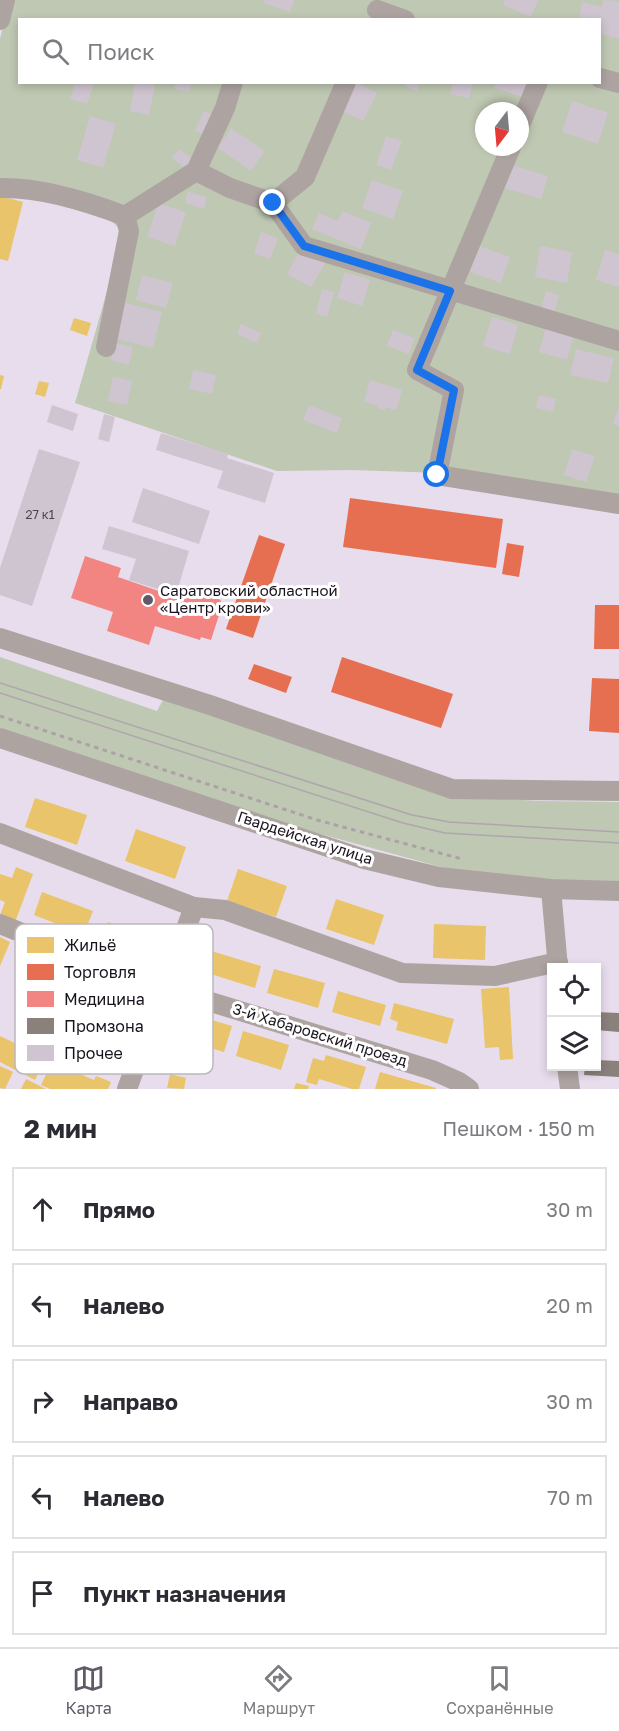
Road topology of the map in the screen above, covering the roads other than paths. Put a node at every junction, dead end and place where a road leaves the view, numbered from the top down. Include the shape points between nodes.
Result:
1 (5, 0) edge
2 (377, 10) edge
3 (399, 18) edge
4 (0, 20) edge
5 (601, 78) edge
6 (619, 83) edge
7 (232, 84) edge
8 (345, 84) edge
9 (537, 84) edge
10 (529, 103) edge
11 (507, 156) edge
12 (196, 171) junction
13 (0, 188) edge
14 (273, 203) junction
15 (125, 216) junction
16 (450, 291) junction
17 (619, 341) edge
18 (106, 347) dead end
19 (619, 504) edge
20 (0, 638) edge
21 (0, 738) edge
22 (619, 791) edge
23 (0, 833) edge
24 (551, 889) junction
25 (619, 891) edge
26 (194, 907) junction
27 (0, 924) edge
28 (188, 924) edge
29 (15, 930) edge
30 (558, 963) edge
31 (547, 967) edge
32 (213, 1002) edge
33 (568, 1071) edge
34 (133, 1074) edge
35 (127, 1089) edge
36 (469, 1089) edge
37 (570, 1089) edge

1 - 4 street
2 - 3 street
5 - 6 street
7 - 12 street
8 - 14 street via 305,177
9 - 10 street
11 - 16 street
12 - 14 street
12 - 15 street
13 - 15 street via 21,188
14 - 16 street via 304,246
15 - 18 street via 129,231
16 - 17 street
16 - 19 street via 417,370 454,390 437,475
20 - 22 street via 452,789
21 - 24 street, Гвардейская улица via 364,859 439,877
23 - 26 street
24 - 25 street, Гвардейская улица
24 - 30 street
26 - 28 street
26 - 31 street via 225,910 402,973 495,976
27 - 29 street, 3-й Хабаровский проезд
32 - 36 street, 3-й Хабаровский проезд via 432,1070
33 - 37 street
34 - 35 street

